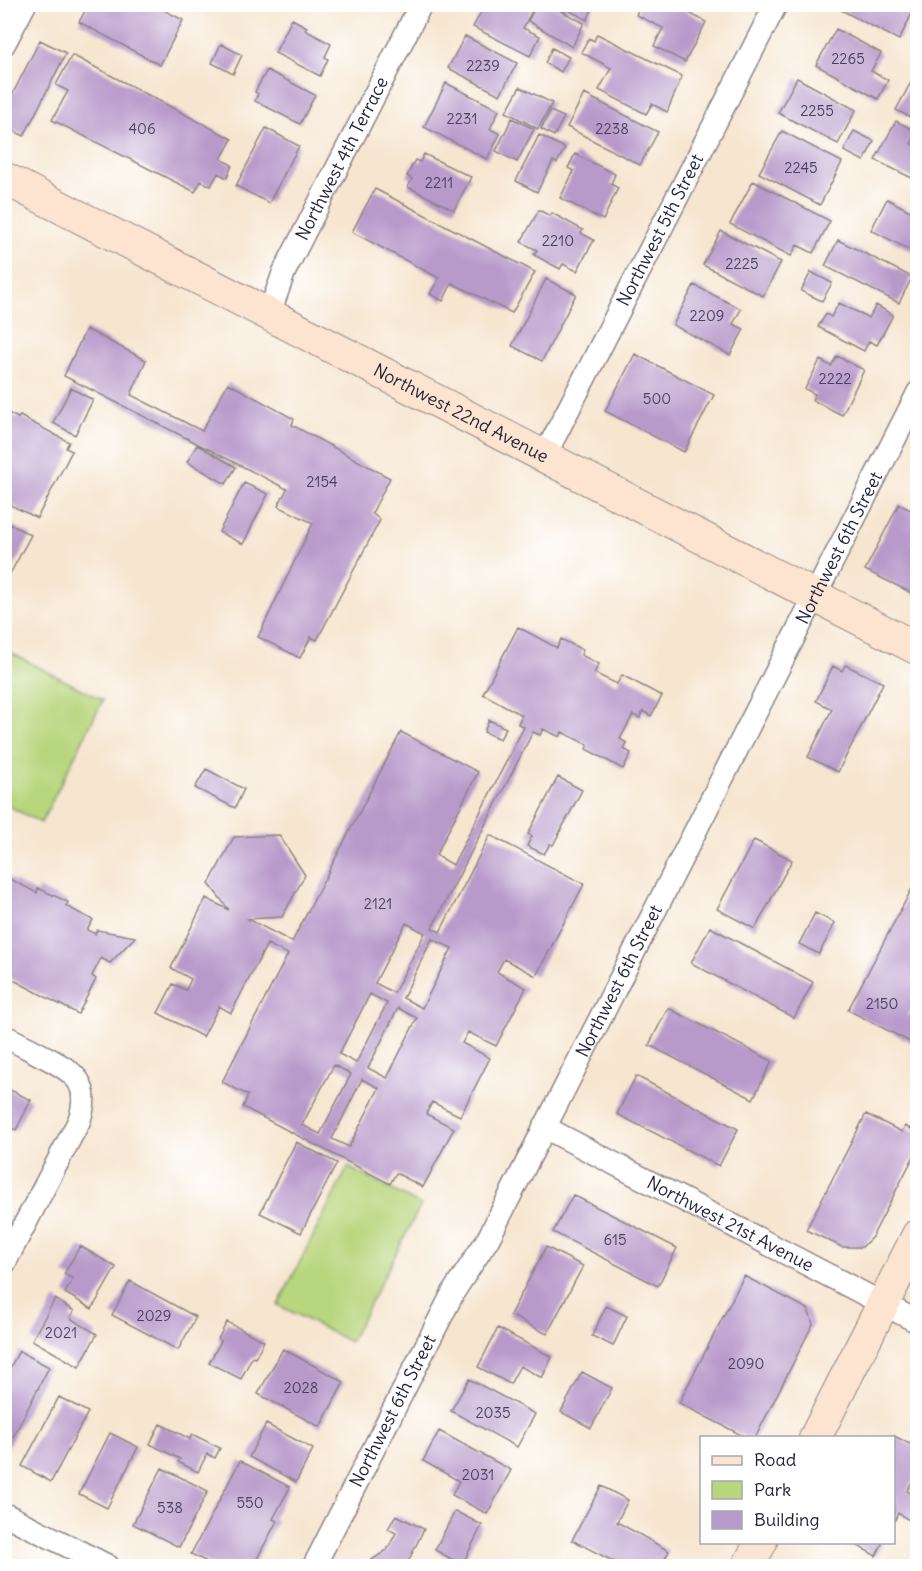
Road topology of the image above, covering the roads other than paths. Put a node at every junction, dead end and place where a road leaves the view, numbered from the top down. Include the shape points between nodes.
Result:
1 (25, 4) edge
2 (421, 4) edge
3 (776, 4) edge
4 (4, 44) edge
5 (4, 178) edge
6 (269, 315) junction
7 (918, 393) edge
8 (544, 457) junction
9 (814, 595) junction
10 (918, 649) edge
11 (4, 1036) edge
12 (544, 1127) junction
13 (918, 1235) edge
14 (4, 1264) edge
15 (883, 1303) junction
16 (918, 1322) edge
17 (815, 1436) edge
18 (4, 1514) edge
19 (108, 1566) edge
20 (314, 1566) edge

1 - 4 street
2 - 6 street, Northwest 4th Terrace via 284,272
3 - 8 street, Northwest 5th Street
5 - 6 main road, Northwest 22nd Avenue
6 - 8 main road, Northwest 22nd Avenue
7 - 9 street, Northwest 6th Street
8 - 9 main road, Northwest 22nd Avenue
9 - 10 main road, Northwest 22nd Avenue
9 - 12 street, Northwest 6th Street
11 - 14 street via 64,1067 78,1078 84,1091 79,1121
12 - 15 street, Northwest 21st Avenue
12 - 20 street, Northwest 6th Street via 488,1239 454,1291
13 - 15 main road
15 - 16 street, Northwest 21st Avenue
15 - 17 main road
18 - 19 street

